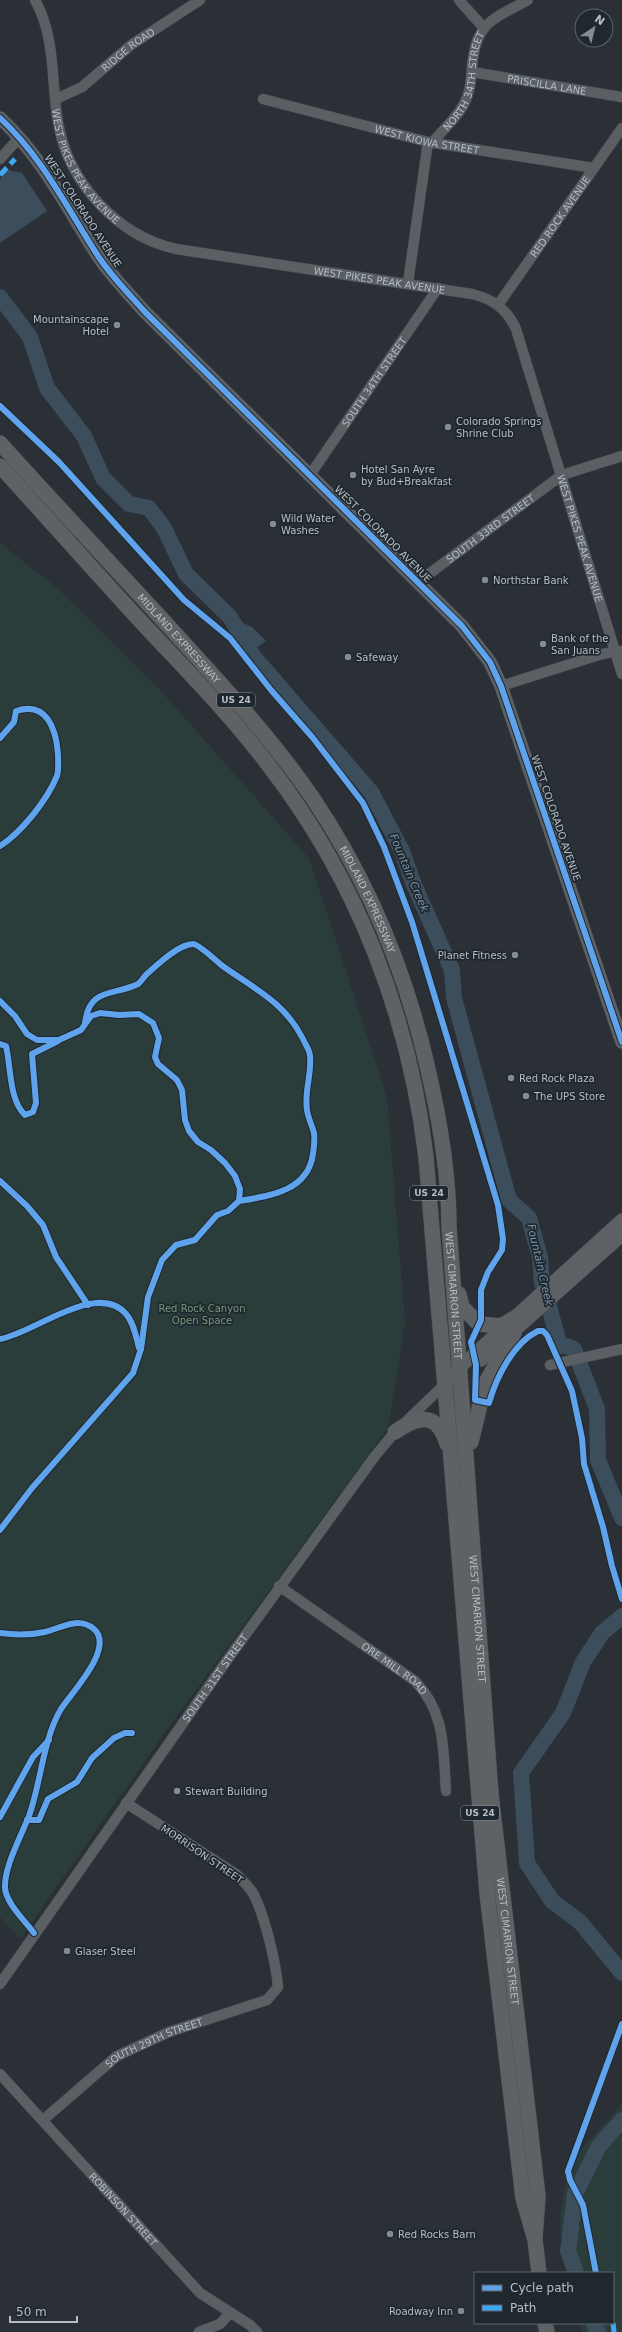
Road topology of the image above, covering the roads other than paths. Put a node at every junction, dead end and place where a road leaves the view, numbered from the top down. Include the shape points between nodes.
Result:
1 (35, 0) edge
2 (200, 0) edge
3 (459, 0) edge
4 (528, 0) edge
5 (483, 27) junction
6 (472, 72) junction
7 (622, 97) edge
8 (56, 99) junction
9 (263, 99) dead end
10 (0, 118) edge
11 (620, 130) edge
12 (20, 137) junction
13 (430, 142) junction
14 (622, 144) edge
15 (0, 159) edge
16 (594, 168) junction
17 (408, 283) junction
18 (438, 288) junction
19 (498, 305) junction
20 (0, 443) edge
21 (622, 456) edge
22 (0, 466) edge
23 (310, 475) junction
24 (562, 475) junction
25 (418, 582) junction
26 (619, 652) edge
27 (622, 674) edge
28 (501, 686) junction
29 (410, 999) joint
30 (394, 1005) joint
31 (622, 1042) edge
32 (622, 1220) edge
33 (449, 1227) junction
34 (622, 1235) edge
35 (561, 1284) junction
36 (533, 1309) junction
37 (518, 1316) junction
38 (514, 1332) junction
39 (622, 1349) edge
40 (550, 1365) dead end
41 (460, 1373) junction
42 (445, 1384) junction
43 (394, 1432) junction
44 (450, 1455) junction
45 (467, 1473) junction
46 (279, 1586) junction
47 (446, 1791) dead end
48 (126, 1803) junction
49 (0, 1984) edge
50 (278, 1988) joint
51 (0, 2074) edge
52 (43, 2120) junction
53 (535, 2240) junction
54 (539, 2272) edge
55 (230, 2312) junction
56 (198, 2332) edge
57 (256, 2332) edge

1 - 8 street, WEST PIKES PEAK AVENUE via 51,52
2 - 8 street, RIDGE ROAD via 131,46 82,87
3 - 5 street, NORTH 34TH STREET
4 - 5 street
5 - 6 street, NORTH 34TH STREET via 477,37
6 - 7 street, PRISCILLA LANE
6 - 13 street, NORTH 34TH STREET via 465,102
8 - 17 street, WEST PIKES PEAK AVENUE via 58,124 73,166 100,204 117,221 137,235 161,246 176,249
9 - 13 street, WEST KIOWA STREET
10 - 12 main road, WEST COLORADO AVENUE
11 - 14 street
11 - 16 street, RED ROCK AVENUE
12 - 15 street
12 - 23 main road, WEST COLORADO AVENUE via 56,185 98,256 120,284 145,312
13 - 16 street, WEST KIOWA STREET
13 - 17 street
16 - 19 street, RED ROCK AVENUE
17 - 18 street, WEST PIKES PEAK AVENUE
18 - 19 street, WEST PIKES PEAK AVENUE via 482,296
18 - 23 street, SOUTH 34TH STREET
19 - 24 street, WEST PIKES PEAK AVENUE via 510,315 516,329
20 - 29 highway, MIDLAND EXPRESSWAY / US 24 via 221,683 295,773 341,844 362,882
21 - 24 street, SOUTH 33RD STREET
22 - 30 highway, MIDLAND EXPRESSWAY / US 24 via 221,708 271,768 309,823 344,883 374,948
23 - 25 main road, WEST COLORADO AVENUE
24 - 25 street, SOUTH 33RD STREET
24 - 26 street, WEST PIKES PEAK AVENUE
25 - 28 main road, WEST COLORADO AVENUE via 473,638 490,662
26 - 27 street, WEST PIKES PEAK AVENUE
26 - 28 street via 602,654
28 - 31 main road, WEST COLORADO AVENUE
29 - 33 highway, WEST CIMARRON STREET / US 24 via 437,1111 449,1190
30 - 42 highway, WEST CIMARRON STREET / US 24 via 411,1067 422,1126
32 - 35 main road, SOUTH 31ST STREET
33 - 37 highway via 462,1307 479,1324 484,1325 501,1326
33 - 41 highway, WEST CIMARRON STREET / US 24
34 - 35 main road, SOUTH 31ST STREET
35 - 36 main road, SOUTH 31ST STREET
36 - 37 main road, SOUTH 31ST STREET
36 - 38 main road, SOUTH 31ST STREET
37 - 41 main road, SOUTH 31ST STREET
38 - 41 main road, SOUTH 31ST STREET
38 - 45 highway via 490,1374 482,1394 474,1421
39 - 40 street
41 - 42 main road, SOUTH 31ST STREET
41 - 45 highway, WEST CIMARRON STREET / US 24
42 - 43 street, SOUTH 31ST STREET
42 - 44 highway, WEST CIMARRON STREET / US 24
43 - 44 highway via 412,1421 426,1419 441,1430
43 - 46 street, SOUTH 31ST STREET
44 - 53 highway, WEST CIMARRON STREET / US 24 via 487,1892 523,2198
45 - 53 highway, WEST CIMARRON STREET / US 24 via 492,1794 538,2196
46 - 47 street, ORE MILL ROAD via 415,1681 424,1690 438,1715
46 - 48 street, SOUTH 31ST STREET
48 - 49 street, SOUTH 31ST STREET
48 - 50 street, MORRISON STREET via 236,1874 247,1884 254,1896 277,1968
50 - 52 street, SOUTH 29TH STREET via 267,2000 169,2032 117,2056
51 - 52 street, ROBINSON STREET
52 - 55 street, ROBINSON STREET via 200,2293
53 - 54 highway, WEST CIMARRON STREET / US 24
55 - 56 street via 220,2324
55 - 57 street, ROBINSON STREET

